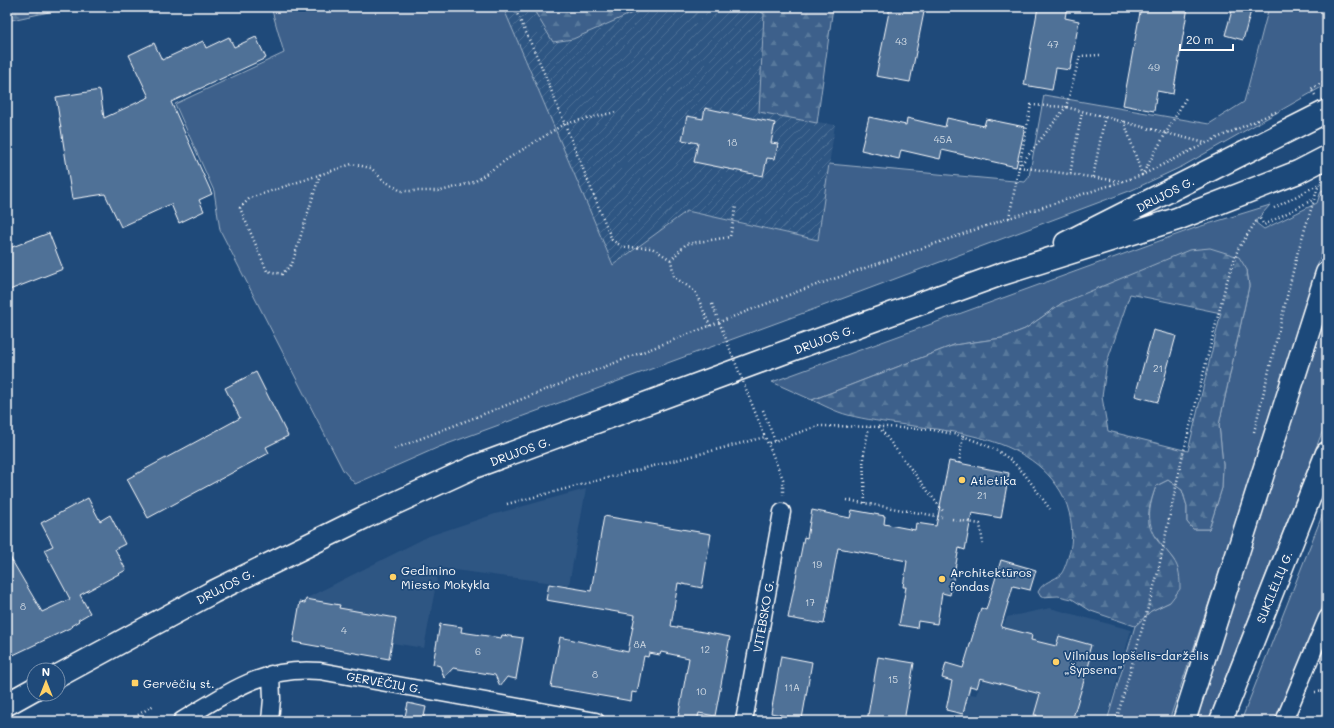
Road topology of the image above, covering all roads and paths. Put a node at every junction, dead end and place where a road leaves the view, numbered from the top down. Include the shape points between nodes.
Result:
1 (514, 7) edge
2 (1101, 55) dead end
3 (1327, 80) edge
4 (1187, 96) dead end
5 (1066, 107) junction
6 (1317, 109) edge
7 (1279, 111) dead end
8 (616, 112) dead end
9 (1082, 112) junction
10 (1105, 116) junction
11 (1124, 121) junction
12 (564, 124) junction
13 (1166, 133) junction
14 (1206, 143) junction
15 (1327, 157) edge
16 (1019, 167) junction
17 (320, 174) junction
18 (1070, 174) junction
19 (1142, 175) junction
20 (1093, 177) junction
21 (1320, 180) dead end
22 (1327, 180) edge
23 (1121, 181) junction
24 (1314, 199) junction
25 (736, 206) dead end
26 (1274, 208) dead end
27 (1009, 218) junction
28 (671, 260) junction
29 (1327, 273) edge
30 (1002, 274) junction
31 (712, 304) dead end
32 (710, 326) junction
33 (762, 410) dead end
34 (869, 426) junction
35 (879, 426) junction
36 (1254, 433) dead end
37 (963, 436) junction
38 (765, 438) junction
39 (775, 441) junction
40 (769, 443) junction
41 (394, 449) dead end
42 (1327, 453) edge
43 (959, 463) dead end
44 (847, 500) dead end
45 (865, 503) junction
46 (507, 504) dead end
47 (1050, 509) dead end
48 (943, 511) dead end
49 (782, 512) joint
50 (942, 517) dead end
51 (952, 519) dead end
52 (983, 544) dead end
53 (1327, 618) edge
54 (66, 672) edge
55 (271, 674) junction
56 (26, 693) edge
57 (7, 704) edge
58 (154, 705) dead end
59 (138, 716) dead end
60 (181, 721) edge
61 (270, 721) edge
62 (596, 721) edge
63 (744, 721) edge
64 (1116, 721) edge
65 (1184, 721) edge
66 (1221, 721) edge
67 (1284, 721) edge

1 - 12 path
2 - 5 path via 1080,56
3 - 6 path via 1311,89
4 - 13 path
5 - 9 path
5 - 16 path
5 - 16 path via 1031,105
6 - 30 main road, DRUJOS G.
7 - 14 path
8 - 12 path
9 - 10 path
9 - 18 path
10 - 11 path
10 - 20 path
11 - 13 path
11 - 19 path
12 - 17 path via 474,182 441,191 401,191 371,168 352,164
12 - 28 path via 612,240 622,247 652,248
13 - 14 path
13 - 19 path
14 - 19 path
15 - 30 main road, DRUJOS G. via 1298,172 1177,219
16 - 18 path
16 - 27 path
17 - 17 path via 250,198 240,208 267,271 282,274 292,264
18 - 20 path
19 - 23 path
20 - 23 path
21 - 24 path
22 - 26 path, bridge
23 - 27 path
24 - 36 path via 1298,251
24 - 64 path via 1264,225 1258,217 1238,249 1226,284 1182,458 1157,576
25 - 28 path via 730,237 686,244
27 - 32 path via 813,286
28 - 32 path via 674,277 695,291
29 - 65 main road
30 - 54 main road, DRUJOS G. via 474,467 213,592
31 - 38 path, bridge
32 - 41 path
33 - 39 path
34 - 35 path
34 - 39 path via 818,426
34 - 45 path via 863,458
35 - 37 path via 932,430
35 - 48 path
37 - 43 path
37 - 47 path via 982,443 1008,458
38 - 40 path
38 - 46 path
39 - 40 path
40 - 49 path via 783,479
42 - 66 main road, SUKILĖLIŲ G.
44 - 45 path
45 - 50 path
49 - 63 street, VITEBSKO G.
51 - 52 path via 980,524
53 - 67 street
55 - 60 street, GERVĖČIŲ G. via 238,687
55 - 61 street
55 - 62 street, GERVĖČIŲ G. via 287,670 320,671
56 - 57 main road
58 - 59 path

